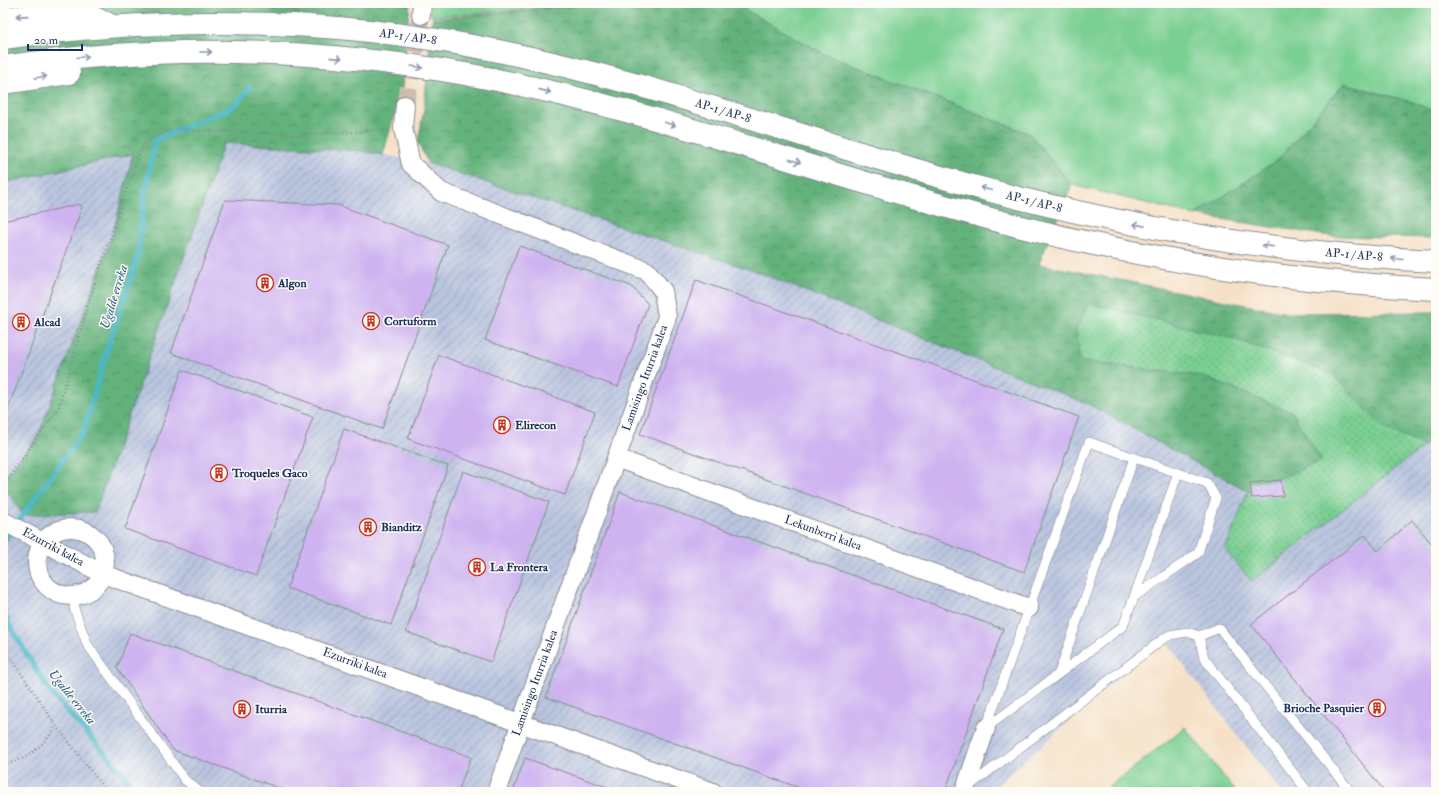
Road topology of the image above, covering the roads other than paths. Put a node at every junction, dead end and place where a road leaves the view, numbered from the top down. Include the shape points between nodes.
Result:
1 (3, 18) edge
2 (114, 26) junction
3 (3, 38) edge
4 (167, 52) junction
5 (3, 67) edge
6 (3, 83) edge
7 (405, 105) tunnel mouth
8 (1436, 261) edge
9 (1436, 289) edge
10 (616, 458) junction
11 (1134, 458) junction
12 (1178, 473) junction
13 (3, 521) edge
14 (43, 541) junction
15 (103, 574) junction
16 (76, 596) junction
17 (1134, 597) junction
18 (1029, 608) junction
19 (1199, 636) junction
20 (1059, 673) junction
21 (521, 722) junction
22 (986, 728) junction
23 (964, 791) edge
24 (200, 792) edge
25 (496, 792) edge
26 (713, 792) edge
27 (1308, 792) edge
28 (1351, 792) edge

2 -> 1 highway via 81,12
2 - 3 highway, AP-1 / AP-8
8 -> 2 highway, AP-1 / AP-8 via 1268,246 1195,235 1051,206 916,169 657,90 537,59 477,47 416,37 292,25
5 -> 4 highway via 60,59
6 -> 4 highway via 140,65
4 -> 9 highway via 289,54 410,66 470,75 649,117 923,200 1052,234 1191,262 1264,273 1338,282
7 - 10 street, Lamisingo Iturria kalea via 403,128 411,164 441,192 648,271 663,291 667,317
10 - 18 street, Lekunberri kalea
10 - 21 street, Lamisingo Iturria kalea
11 - 12 lane
11 - 18 lane via 1089,442
11 - 20 lane
12 - 17 lane
12 - 17 lane via 1207,483 1216,498 1198,553
13 - 14 street, Ezurriki kalea
14 - 15 street, Ezurriki kalea
14 - 15 street via 61,528 87,531 95,537 103,550
14 - 16 street via 36,564 41,579 49,589 64,596
15 - 16 street via 93,588
15 - 21 street, Ezurriki kalea
16 - 24 lane via 74,608 87,644 186,780
17 - 20 lane via 1123,626
18 - 22 lane
19 - 23 lane via 1187,632 1163,639
19 - 27 lane via 1204,658
19 - 28 lane via 1219,628
20 - 22 lane
21 - 25 street, Lamisingo Iturria kalea
21 - 26 street, Ezurriki kalea
22 - 23 street

